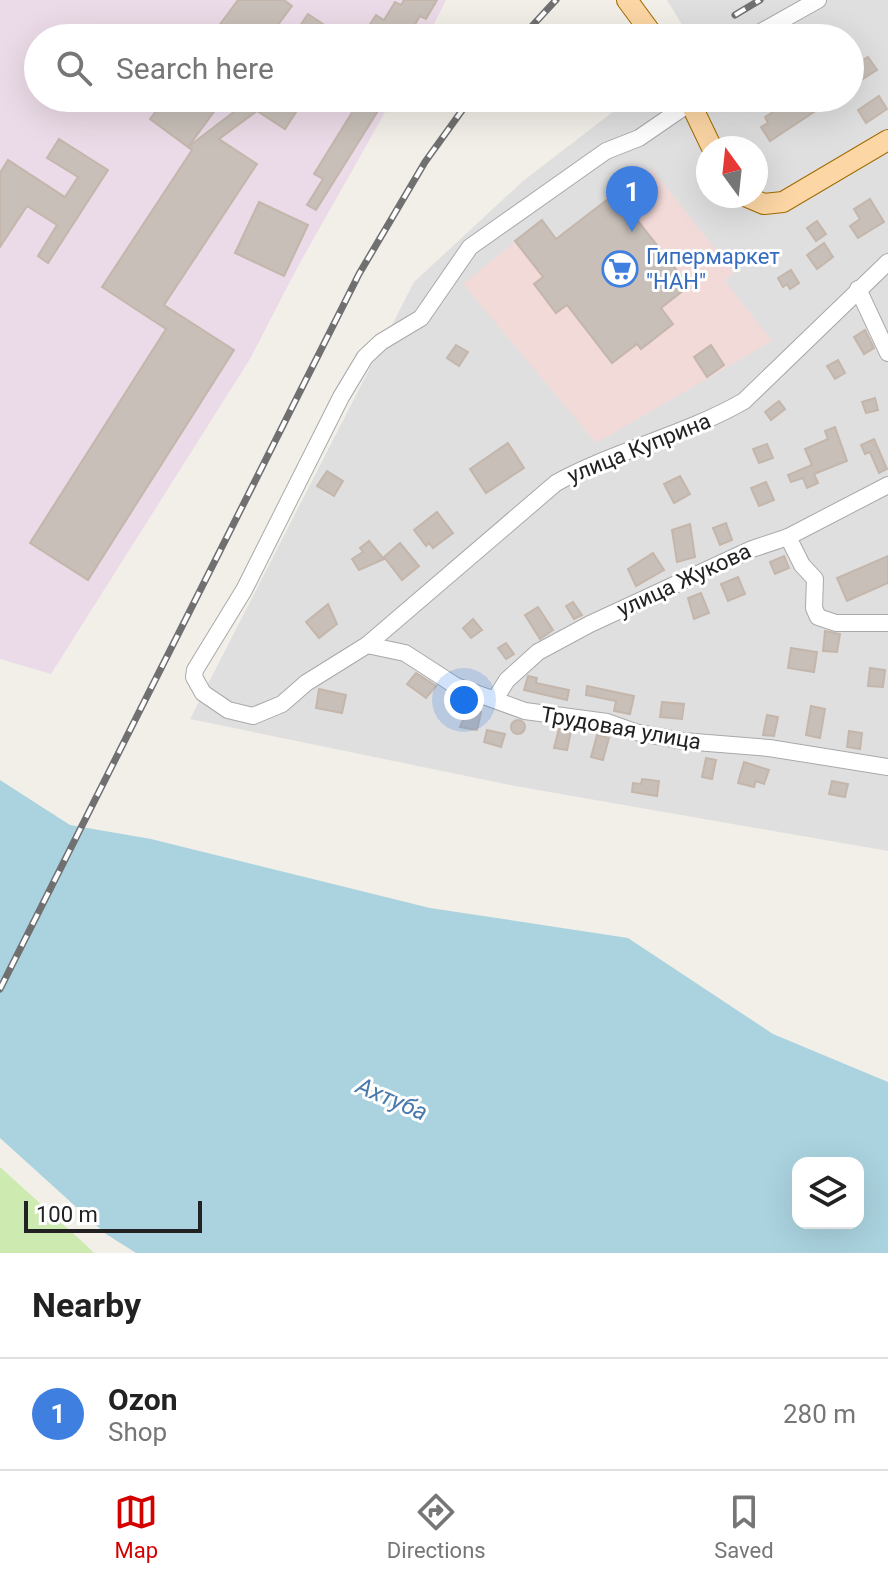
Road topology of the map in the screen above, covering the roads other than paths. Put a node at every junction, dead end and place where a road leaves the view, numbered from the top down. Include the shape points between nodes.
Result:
1 (627, 0) edge
2 (818, 0) edge
3 (645, 24) edge
4 (775, 24) edge
5 (674, 112) edge
6 (694, 112) edge
7 (706, 136) edge
8 (888, 140) edge
9 (768, 204) edge
10 (888, 262) edge
11 (858, 289) junction
12 (888, 353) edge
13 (888, 485) edge
14 (788, 537) junction
15 (888, 623) edge
16 (367, 645) junction
17 (495, 699) junction
18 (888, 767) edge

1 - 3 main road
2 - 4 street
5 - 16 street, улица Куприна via 639,138 606,151 470,247 421,318 381,342 355,371 194,677 213,701 253,716 282,704
6 - 7 main road
8 - 9 main road via 783,202
10 - 11 street, улица Куприна
11 - 12 street
11 - 16 street, улица Куприна via 744,401 556,483
13 - 14 street, улица Жукова
14 - 15 street via 815,579 818,617 836,623
14 - 17 street, улица Жукова via 590,624 523,664
16 - 17 street, Трудовая улица via 405,653 456,686
17 - 18 street, Трудовая улица via 525,711 607,722 683,741

